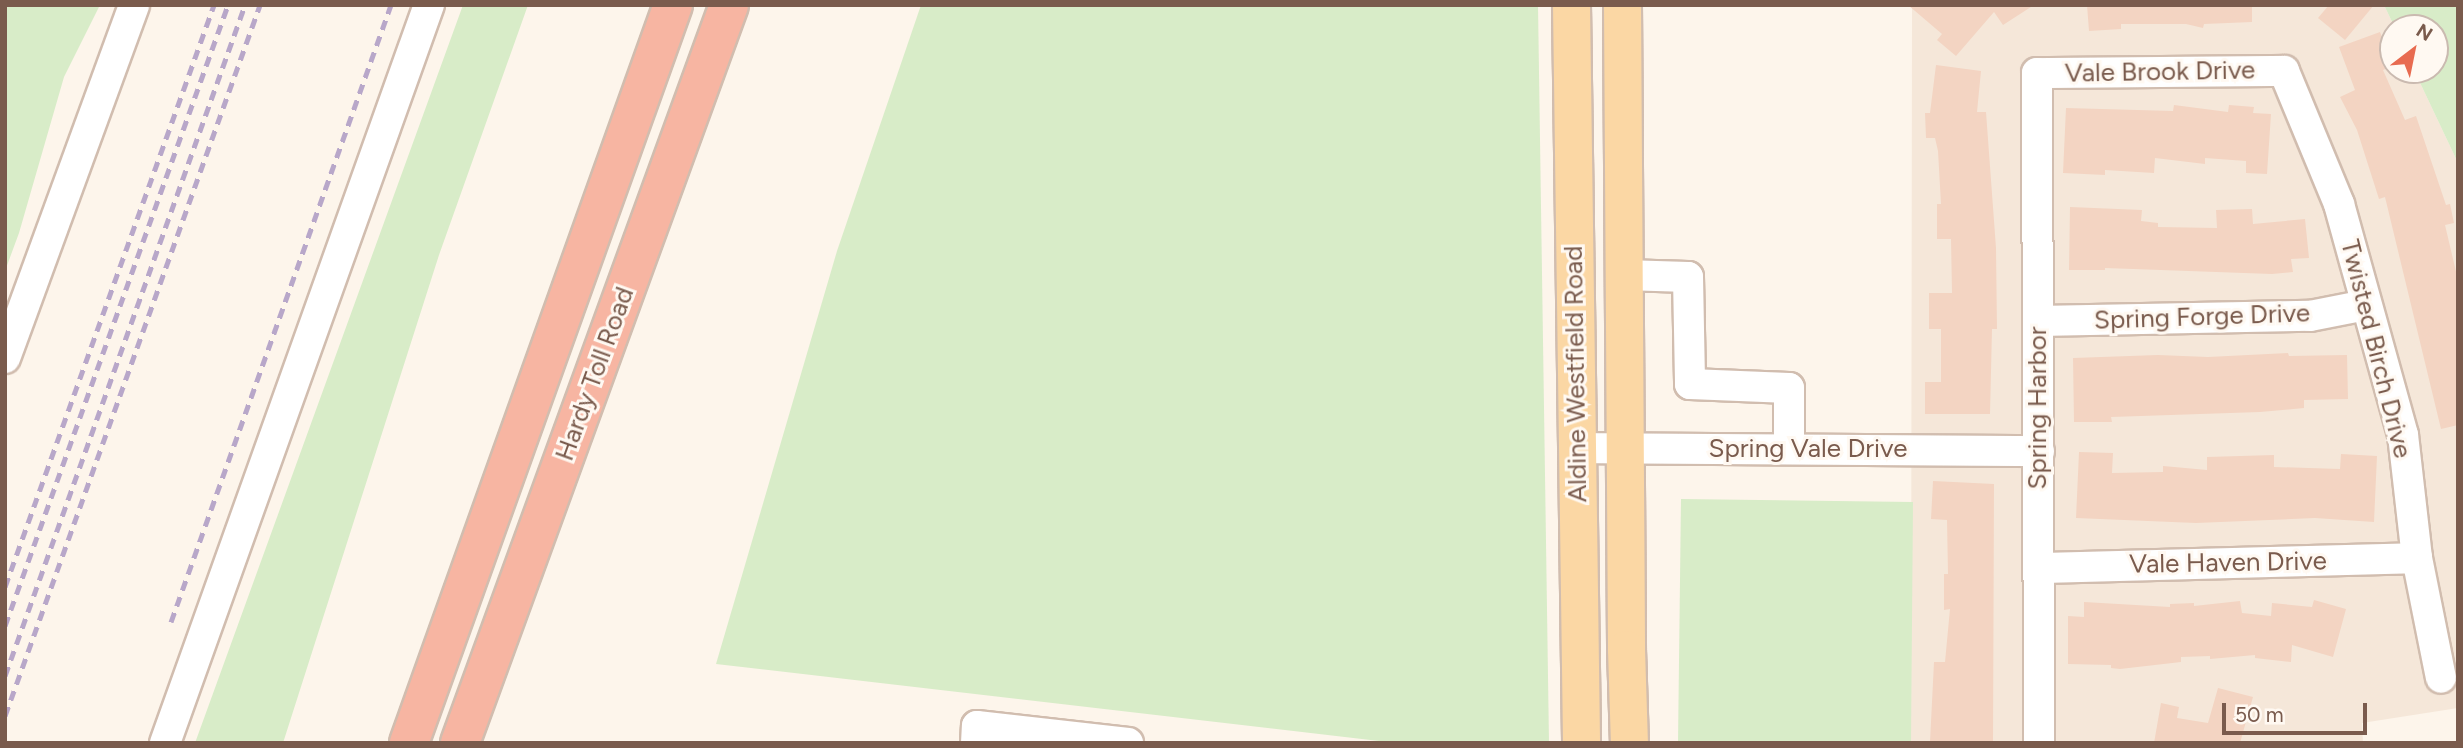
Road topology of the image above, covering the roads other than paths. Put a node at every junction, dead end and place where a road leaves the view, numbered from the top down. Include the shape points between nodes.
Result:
1 (134, 5) edge
2 (429, 5) edge
3 (673, 5) edge
4 (729, 5) edge
5 (1571, 5) edge
6 (1622, 5) edge
7 (2284, 71) joint
8 (2037, 73) joint
9 (1624, 275) junction
10 (2366, 304) junction
11 (2038, 320) junction
12 (5, 358) edge
13 (1625, 447) junction
14 (1578, 448) junction
15 (1789, 449) junction
16 (2039, 451) junction
17 (2417, 558) junction
18 (2039, 568) junction
19 (2441, 678) dead end
20 (166, 743) edge
21 (409, 743) edge
22 (460, 743) edge
23 (976, 743) edge
24 (1128, 743) edge
25 (1581, 743) edge
26 (1629, 743) edge
27 (2039, 743) edge

1 - 12 street
2 - 20 street
3 - 21 highway, Hardy Toll Road
4 - 22 highway, Hardy Toll Road
5 - 14 main road, Aldine Westfield Road
6 - 9 main road, Aldine Westfield Road
7 - 8 street, Vale Brook Drive
7 - 10 street, Twisted Birch Drive via 2339,204
8 - 11 street, Spring Harbor
9 - 13 main road, Aldine Westfield Road
9 - 15 street via 1688,277 1690,384 1790,388
10 - 11 street, Spring Forge Drive via 2310,316
10 - 17 street, Twisted Birch Drive via 2403,435
11 - 16 street, Spring Harbor
13 - 14 street, Spring Vale Drive
13 - 15 street, Spring Vale Drive
13 - 26 main road, Aldine Westfield Road
14 - 25 main road, Aldine Westfield Road
15 - 16 street, Spring Vale Drive
16 - 18 street, Spring Harbor
17 - 18 street, Vale Haven Drive
17 - 19 street, Twisted Birch Drive
18 - 27 street, Spring Harbor
23 - 24 street via 977,726

